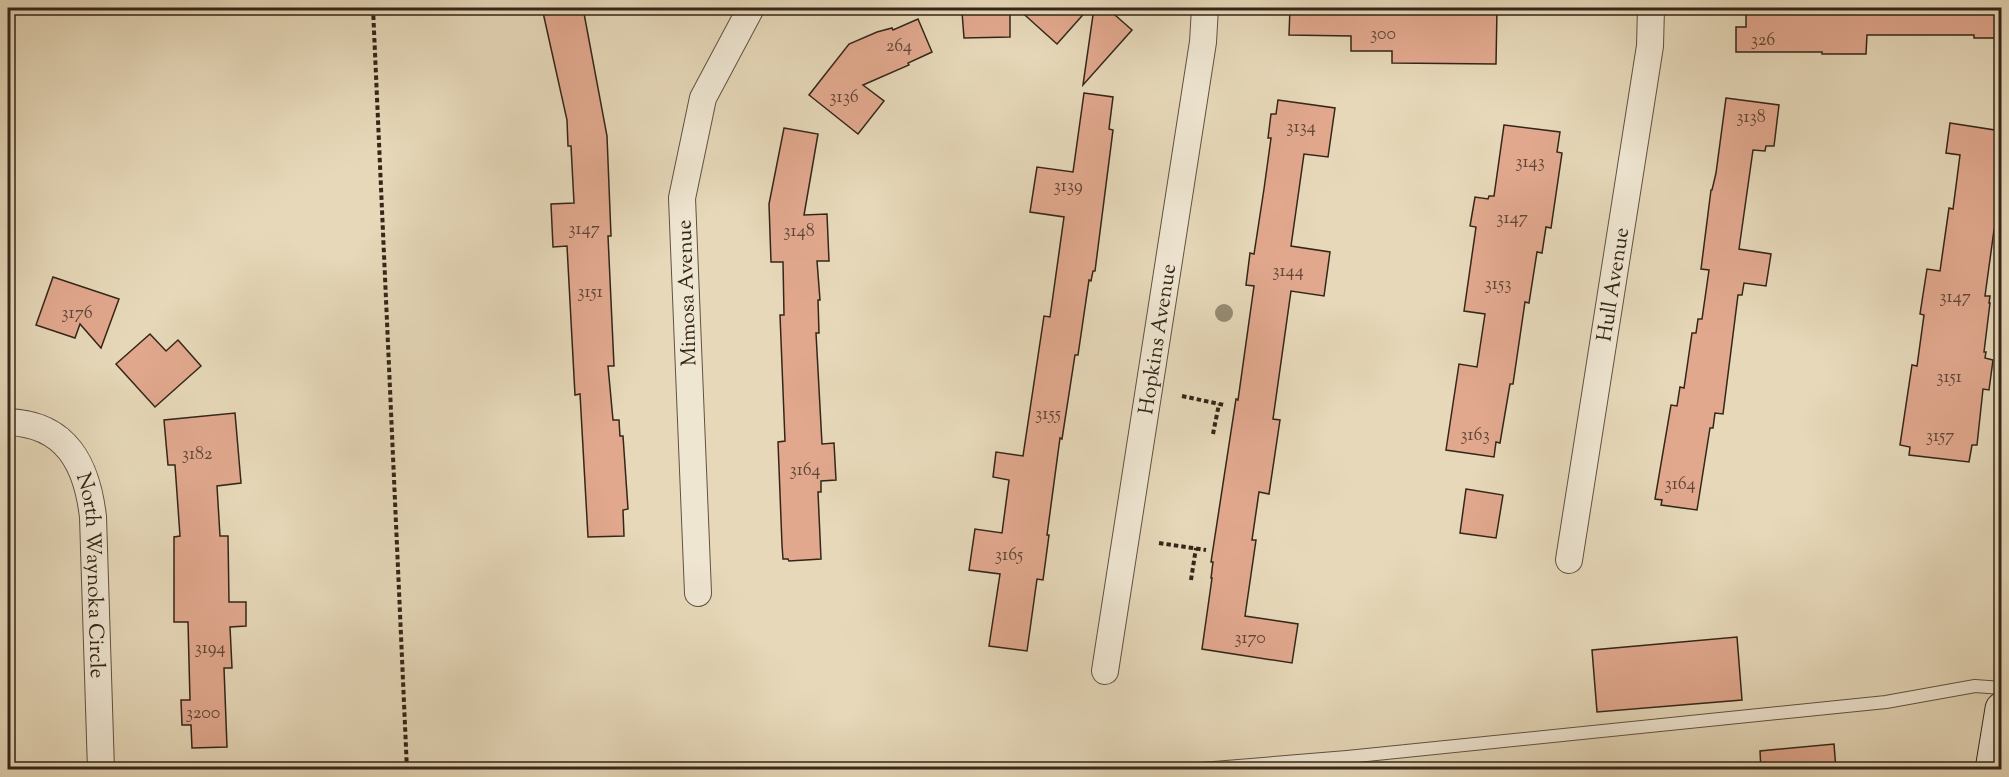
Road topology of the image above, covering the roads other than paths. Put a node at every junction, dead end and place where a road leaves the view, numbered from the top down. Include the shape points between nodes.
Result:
1 (751, 8) edge
2 (1205, 8) edge
3 (1651, 8) edge
4 (10, 422) edge
5 (1569, 560) dead end
6 (698, 593) dead end
7 (1105, 671) dead end
8 (2001, 688) edge
9 (2001, 709) edge
10 (101, 770) edge
11 (1189, 770) edge
12 (1992, 770) edge

1 - 6 street, Mimosa Avenue via 703,98 682,198
2 - 7 street, Hopkins Avenue via 1203,42
3 - 5 street, Hull Avenue via 1650,46
4 - 10 street, North Waynoka Circle via 53,435 78,459 86,478 93,517
8 - 11 lane via 1975,686 1851,706
9 - 12 street

